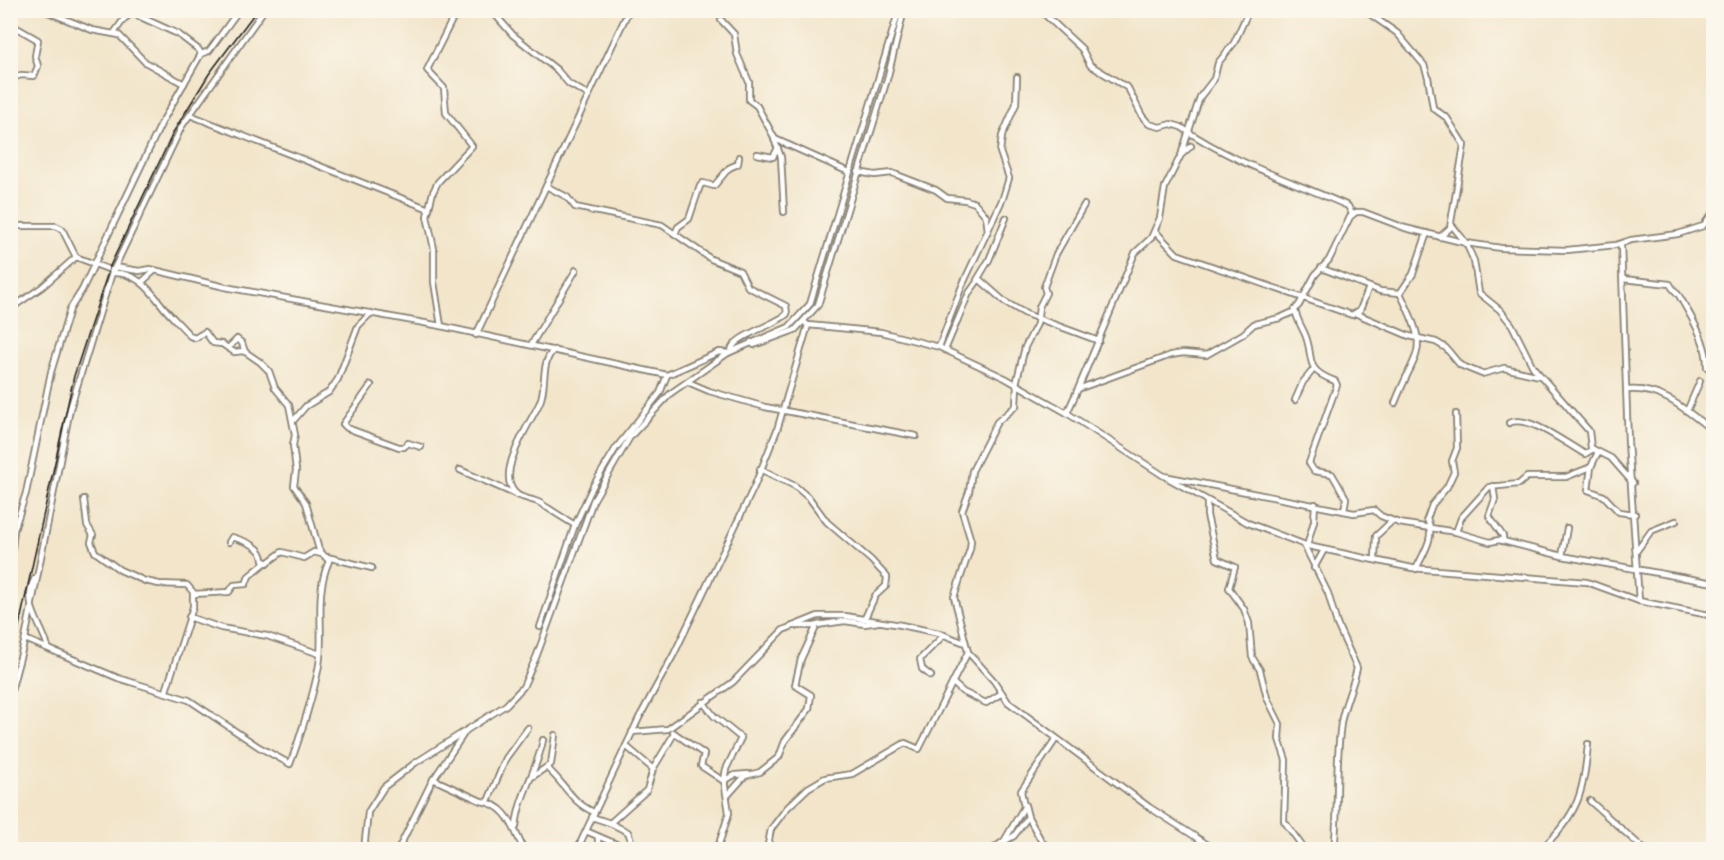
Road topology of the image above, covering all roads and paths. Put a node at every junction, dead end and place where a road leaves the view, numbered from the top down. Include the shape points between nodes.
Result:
1 (43, 10) edge
2 (239, 10) edge
3 (264, 10) edge
4 (463, 10) edge
5 (490, 10) edge
6 (629, 10) edge
7 (898, 10) edge
8 (904, 10) edge
9 (1040, 10) edge
10 (1249, 10) edge
11 (1364, 10) edge
12 (55, 13) edge
13 (721, 20) dead end
14 (10, 24) edge
15 (114, 33) junction
16 (201, 54) junction
17 (13, 76) edge
18 (1017, 77) dead end
19 (184, 84) junction
20 (10, 89) edge
21 (589, 95) junction
22 (190, 115) junction
23 (1188, 132) junction
24 (773, 137) junction
25 (782, 142) junction
26 (1191, 146) dead end
27 (778, 147) junction
28 (757, 154) dead end
29 (1181, 155) junction
30 (739, 157) dead end
31 (849, 172) junction
32 (858, 172) junction
33 (546, 186) junction
34 (1084, 205) dead end
35 (429, 209) junction
36 (1713, 211) edge
37 (784, 212) dead end
38 (1352, 214) junction
39 (1006, 218) dead end
40 (1450, 224) junction
41 (10, 226) edge
42 (1155, 231) junction
43 (988, 232) junction
44 (1427, 233) junction
45 (675, 234) junction
46 (1440, 237) junction
47 (1466, 243) junction
48 (1621, 244) junction
49 (978, 253) junction
50 (76, 257) junction
51 (989, 260) junction
52 (95, 263) junction
53 (1321, 268) junction
54 (113, 270) junction
55 (576, 270) dead end
56 (154, 271) junction
57 (1623, 279) junction
58 (977, 280) junction
59 (142, 282) junction
60 (1369, 287) junction
61 (1400, 293) junction
62 (1303, 298) junction
63 (10, 309) edge
64 (1295, 310) junction
65 (371, 314) junction
66 (1356, 314) junction
67 (1038, 319) junction
68 (806, 324) junction
69 (441, 326) junction
70 (476, 335) junction
71 (1419, 338) junction
72 (1099, 341) junction
73 (751, 342) junction
74 (531, 345) junction
75 (939, 347) junction
76 (228, 348) junction
77 (554, 350) junction
78 (945, 350) junction
79 (245, 352) junction
80 (730, 352) junction
81 (1314, 369) junction
82 (1713, 372) edge
83 (668, 375) junction
84 (1540, 376) junction
85 (1700, 381) dead end
86 (688, 382) junction
87 (1016, 384) junction
88 (371, 385) dead end
89 (663, 386) junction
90 (1078, 389) junction
91 (1628, 390) junction
92 (669, 395) junction
93 (1295, 400) dead end
94 (1395, 403) dead end
95 (783, 410) junction
96 (1687, 411) junction
97 (1067, 413) junction
98 (1456, 414) dead end
99 (294, 420) junction
100 (1509, 423) dead end
101 (1713, 432) edge
102 (916, 436) dead end
103 (421, 447) dead end
104 (1595, 450) junction
105 (1591, 467) junction
106 (760, 469) junction
107 (460, 470) dead end
108 (1164, 476) junction
109 (1633, 483) junction
110 (1493, 486) junction
111 (517, 495) junction
112 (84, 499) dead end
113 (1207, 501) junction
114 (1315, 504) junction
115 (1344, 511) junction
116 (1635, 514) junction
117 (1392, 521) junction
118 (1676, 521) dead end
119 (575, 525) junction
120 (1432, 528) junction
121 (1567, 528) dead end
122 (1455, 531) junction
123 (1503, 541) junction
124 (229, 542) dead end
125 (1305, 545) junction
126 (1324, 550) junction
127 (1636, 552) junction
128 (323, 555) junction
129 (1562, 556) junction
130 (1375, 559) junction
131 (265, 563) junction
132 (10, 568) edge
133 (372, 568) dead end
134 (1314, 568) junction
135 (1416, 569) junction
136 (1636, 569) junction
137 (1713, 583) edge
138 (193, 594) junction
139 (1639, 602) junction
140 (30, 606) junction
141 (1713, 616) edge
142 (189, 617) junction
143 (865, 618) junction
144 (882, 621) junction
145 (790, 626) junction
146 (816, 626) junction
147 (540, 627) dead end
148 (944, 634) junction
149 (25, 639) junction
150 (965, 644) junction
151 (48, 647) junction
152 (969, 652) junction
153 (320, 654) junction
154 (931, 676) dead end
155 (953, 683) junction
156 (166, 691) junction
157 (1002, 693) junction
158 (10, 695) edge
159 (703, 702) junction
160 (528, 728) dead end
161 (668, 729) junction
162 (467, 730) junction
163 (632, 732) junction
164 (674, 734) junction
165 (555, 735) dead end
166 (1056, 739) junction
167 (543, 740) dead end
168 (1588, 744) dead end
169 (626, 746) junction
170 (548, 769) junction
171 (653, 769) junction
172 (748, 774) junction
173 (433, 779) junction
174 (530, 779) junction
175 (725, 781) junction
176 (728, 795) junction
177 (488, 801) junction
178 (1590, 801) dead end
179 (1025, 805) junction
180 (518, 812) junction
181 (593, 814) junction
182 (509, 817) junction
183 (1028, 817) junction
184 (610, 823) junction
185 (516, 827) junction
186 (586, 831) junction
187 (598, 837) junction
188 (631, 841) junction
189 (1001, 843) junction
190 (621, 847) junction
191 (719, 847) edge
192 (364, 849) edge
193 (398, 849) edge
194 (524, 849) edge
195 (577, 849) edge
196 (598, 849) edge
197 (630, 849) edge
198 (640, 849) edge
199 (712, 849) edge
200 (766, 849) edge
201 (991, 849) edge
202 (1052, 849) edge
203 (1216, 849) edge
204 (1305, 849) edge
205 (1334, 849) edge
206 (1540, 849) edge
207 (1646, 849) edge

1 - 12 street
2 - 16 street via 208,51
3 - 22 street
4 - 35 street via 452,20 427,70 444,88 446,113 472,146 438,182
5 - 21 street via 569,84
6 - 21 street
7 - 31 street
8 - 32 street
9 - 23 street via 1082,48 1090,65 1128,88 1149,124 1174,124
10 - 23 street via 1234,44 1218,63 1214,79 1200,97
11 - 40 street via 1397,33 1424,65 1433,108 1447,118 1464,145
12 - 15 street via 92,30
13 - 24 street via 734,34 737,54 749,82 749,100 757,106
14 - 17 street via 38,40 37,73 31,77
15 - 16 street via 132,13 178,34
15 - 19 street via 145,62
16 - 19 street
17 - 20 street
18 - 43 street via 1017,98 1000,152 1009,178
19 - 52 street
21 - 33 street
22 - 35 street
22 - 54 street
23 - 29 street
23 - 38 street via 1239,161 1348,206
24 - 25 street
24 - 27 street
25 - 27 street
25 - 31 street
26 - 29 street
27 - 28 street via 773,157
27 - 37 street
29 - 42 street via 1165,187
30 - 45 street via 738,164 729,168 714,186 700,186 689,219 678,226
31 - 73 street via 810,304 789,327
32 - 43 street via 892,173 947,198 975,203 986,216
32 - 68 street via 818,305
33 - 45 street via 567,197 575,207 653,223
33 - 70 street
34 - 67 street via 1052,265
35 - 69 street
36 - 48 street via 1701,227
38 - 44 street via 1363,212
38 - 53 street
39 - 51 street
40 - 46 street
40 - 47 street
41 - 50 street via 56,226 62,229
42 - 62 street via 1177,254
42 - 72 street via 1135,253
43 - 49 street
44 - 46 street
44 - 61 street via 1413,274
45 - 80 street via 711,259 740,271 748,287 786,306 787,315 778,323 737,341
46 - 47 street
47 - 48 street via 1553,250
47 - 84 street via 1478,276 1479,293 1512,325
48 - 57 street
49 - 51 street
49 - 75 street
50 - 52 street
50 - 63 street
51 - 58 street
52 - 54 street
52 - 132 street via 70,309 51,372 24,501 14,530
53 - 60 street
53 - 62 street
54 - 56 street
54 - 59 street
54 - 140 street via 73,399
55 - 74 street
56 - 59 street
56 - 65 street
57 - 82 street via 1671,284 1707,347 1707,367
57 - 91 street
58 - 67 street via 982,280 1005,302
58 - 78 street
59 - 76 street via 190,336 195,338 204,331 213,344
60 - 61 street
60 - 66 street
61 - 71 street
62 - 64 street
62 - 66 street
64 - 81 street
64 - 90 street via 1254,324 1206,355 1171,355
65 - 69 street
65 - 99 street via 358,326 338,379 329,392 306,406
66 - 71 street
67 - 72 street
67 - 87 street via 1025,347
68 - 73 street via 776,338 754,345
68 - 75 street via 881,332
68 - 95 street
69 - 70 street
70 - 74 street
71 - 84 street via 1444,347 1457,363 1482,374 1504,368
71 - 94 street via 1417,358
72 - 90 street
73 - 80 street
74 - 77 street
75 - 78 street
76 - 79 street
76 - 79 street via 237,339
77 - 83 street
77 - 111 street via 548,355 540,402 512,454 509,474
78 - 87 street
79 - 99 street via 269,371
80 - 83 street via 719,352
80 - 86 street
81 - 93 street
81 - 115 street via 1336,385 1309,463 1314,471 1332,474 1346,498
83 - 89 street
84 - 104 street via 1589,431
85 - 96 street
86 - 92 street
86 - 95 street via 709,392
87 - 97 street
87 - 150 street via 1017,402 998,422 976,461 962,511 971,541 954,597
88 - 103 street via 343,424 399,447 408,442
89 - 92 street
89 - 119 street via 616,448
90 - 97 street
91 - 96 street via 1662,395
91 - 109 street
92 - 162 street via 630,437 593,501 523,687 506,705
95 - 102 street
95 - 106 street
96 - 101 street
97 - 108 street
98 - 120 street via 1454,472 1428,511
99 - 128 street via 294,486 306,503
100 - 104 street via 1516,419 1528,422 1585,454
104 - 105 street
104 - 109 street via 1611,458
105 - 110 street via 1566,477 1527,477 1519,484
105 - 116 street via 1588,490 1602,495 1619,512
106 - 143 street via 795,486 827,522 887,577 886,586 874,596
106 - 163 street via 674,654
107 - 111 street
108 - 113 street
108 - 114 street
109 - 116 street
110 - 122 street via 1477,498
110 - 123 street via 1495,499 1489,516
111 - 119 street via 539,503
112 - 138 street via 95,552 120,570 159,585 186,585
113 - 125 street via 1248,523
113 - 204 street via 1217,559 1235,567 1229,588 1244,609 1252,657 1280,724 1286,760 1284,821
114 - 115 street
114 - 125 street via 1314,521
115 - 117 street via 1374,510
116 - 127 street
117 - 120 street
117 - 130 street via 1376,536
118 - 127 street via 1651,531
119 - 147 street
120 - 122 street
120 - 135 street
121 - 129 street
122 - 123 street via 1490,542
123 - 129 street
124 - 131 street via 232,537 259,549
125 - 126 street
125 - 134 street
126 - 130 street
126 - 134 street
127 - 136 street
128 - 131 street via 314,552 304,558 282,552
128 - 133 street
128 - 153 street via 328,561 319,603
129 - 136 street
130 - 135 street
131 - 138 street via 249,576 246,584 234,585 229,592
134 - 205 street via 1330,597 1336,624 1357,668 1341,721
135 - 139 street via 1587,582
136 - 137 street
136 - 139 street
138 - 142 street
139 - 141 street
140 - 149 street
140 - 151 street
142 - 153 street
142 - 156 street
143 - 144 street
143 - 145 street via 818,616
144 - 146 street
144 - 148 street
145 - 146 street
145 - 159 street via 732,682
146 - 172 street via 801,659 795,685 809,692 812,703 779,757 760,772
148 - 150 street
148 - 154 street via 920,659 922,669
149 - 151 street
149 - 158 street
150 - 152 street
151 - 156 street via 118,678
152 - 155 street
152 - 157 street
153 - 156 street via 290,764 205,709
155 - 157 street via 986,703
155 - 200 street via 919,749 905,743 852,774 825,778 808,788 771,829
157 - 166 street
159 - 161 street
159 - 175 street via 741,738 728,763
160 - 177 street via 506,758
161 - 163 street
161 - 164 street
162 - 173 street
162 - 192 street via 408,767 382,790 368,812
163 - 169 street
164 - 171 street
164 - 175 street via 704,754 702,767
165 - 170 street via 554,755
166 - 179 street via 1021,791
166 - 203 street via 1149,807
167 - 174 street
168 - 206 street via 1579,803 1567,822
169 - 171 street
169 - 181 street
170 - 174 street
170 - 181 street
171 - 184 street via 647,790
172 - 175 street
172 - 176 street
173 - 177 street
173 - 193 street
174 - 180 street
175 - 176 street
176 - 191 street via 729,813
177 - 182 street
178 - 207 street
179 - 183 street
179 - 189 street
180 - 182 street
180 - 185 street
181 - 184 street
181 - 186 street
182 - 185 street
183 - 189 street via 1014,836
183 - 202 street via 1042,842
184 - 188 street via 628,832
185 - 194 street
186 - 187 street
186 - 195 street
187 - 190 street
187 - 196 street
188 - 190 street
188 - 198 street
189 - 201 street
190 - 197 street
191 - 199 street

